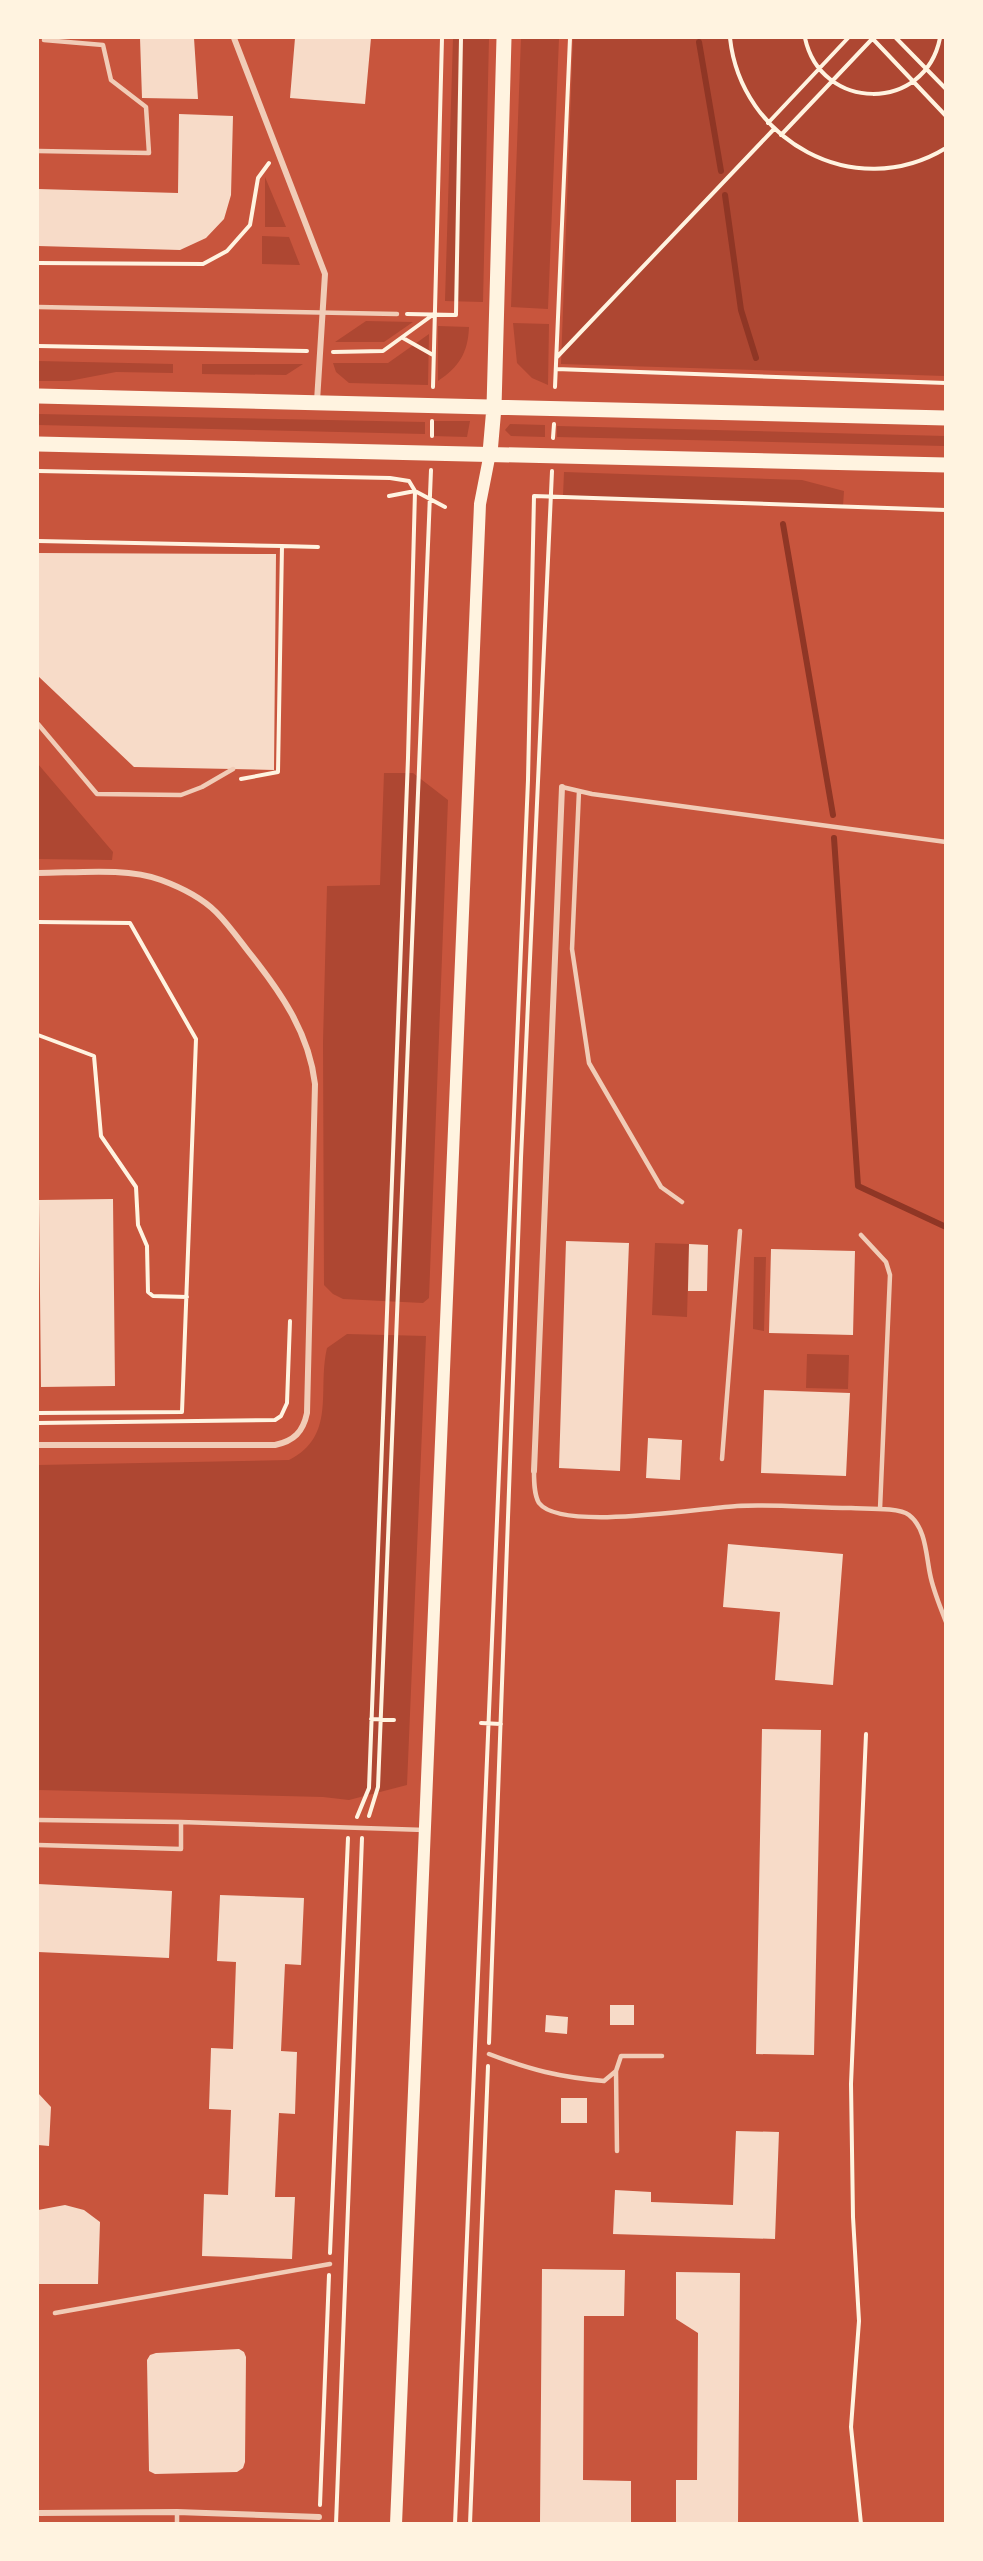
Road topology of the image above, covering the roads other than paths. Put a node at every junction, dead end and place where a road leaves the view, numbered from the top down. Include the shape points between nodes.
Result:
1 (234, 38) edge
2 (504, 38) edge
3 (44, 40) dead end
4 (38, 151) edge
5 (38, 307) edge
6 (322, 312) junction
7 (397, 314) road end
8 (38, 396) edge
9 (317, 402) junction
10 (494, 407) junction
11 (945, 418) edge
12 (38, 444) edge
13 (490, 453) junction
14 (945, 465) edge
15 (38, 724) edge
16 (233, 769) dead end
17 (562, 787) joint
18 (579, 791) junction
19 (945, 842) edge
20 (38, 873) edge
21 (682, 1202) dead end
22 (740, 1231) dead end
23 (861, 1235) dead end
24 (38, 1445) edge
25 (722, 1459) dead end
26 (534, 1471) joint
27 (880, 1509) junction
28 (945, 1622) edge
29 (38, 1820) edge
30 (181, 1822) junction
31 (425, 1830) junction
32 (38, 1845) edge
33 (489, 2054) road end
34 (662, 2056) dead end
35 (616, 2072) junction
36 (617, 2151) dead end
37 (330, 2264) road end
38 (56, 2313) dead end
39 (177, 2512) junction
40 (38, 2513) edge
41 (319, 2517) road end
42 (308, 2520) edge
43 (177, 2523) edge
44 (396, 2523) edge

1 - 6 street via 325,274
2 - 10 main road
3 - 4 lane via 103,45 111,80 146,107 149,153
5 - 6 lane
6 - 7 lane
6 - 9 street
8 - 9 main road
9 - 10 main road
10 - 11 main road
10 - 13 main road
12 - 13 main road
13 - 14 main road
13 - 31 main road via 480,504
15 - 16 lane via 97,794 181,795
17 - 18 lane
17 - 26 street
18 - 19 lane
18 - 21 lane via 572,949 589,1063 661,1187
20 - 24 street via 140,875 198,897 229,927 282,995 307,1046 315,1084 307,1413 296,1437 275,1445
22 - 25 lane
23 - 27 lane via 886,1262 890,1275
26 - 27 lane via 539,1502 559,1513 650,1516 738,1506
27 - 28 lane via 905,1512 919,1528
29 - 30 lane
30 - 31 lane
30 - 32 lane via 181,1849
31 - 44 main road
33 - 35 lane via 562,2078 604,2081
34 - 35 lane via 621,2056
35 - 36 lane
37 - 38 lane
39 - 40 street
39 - 42 street
39 - 43 lane
41 - 42 street

